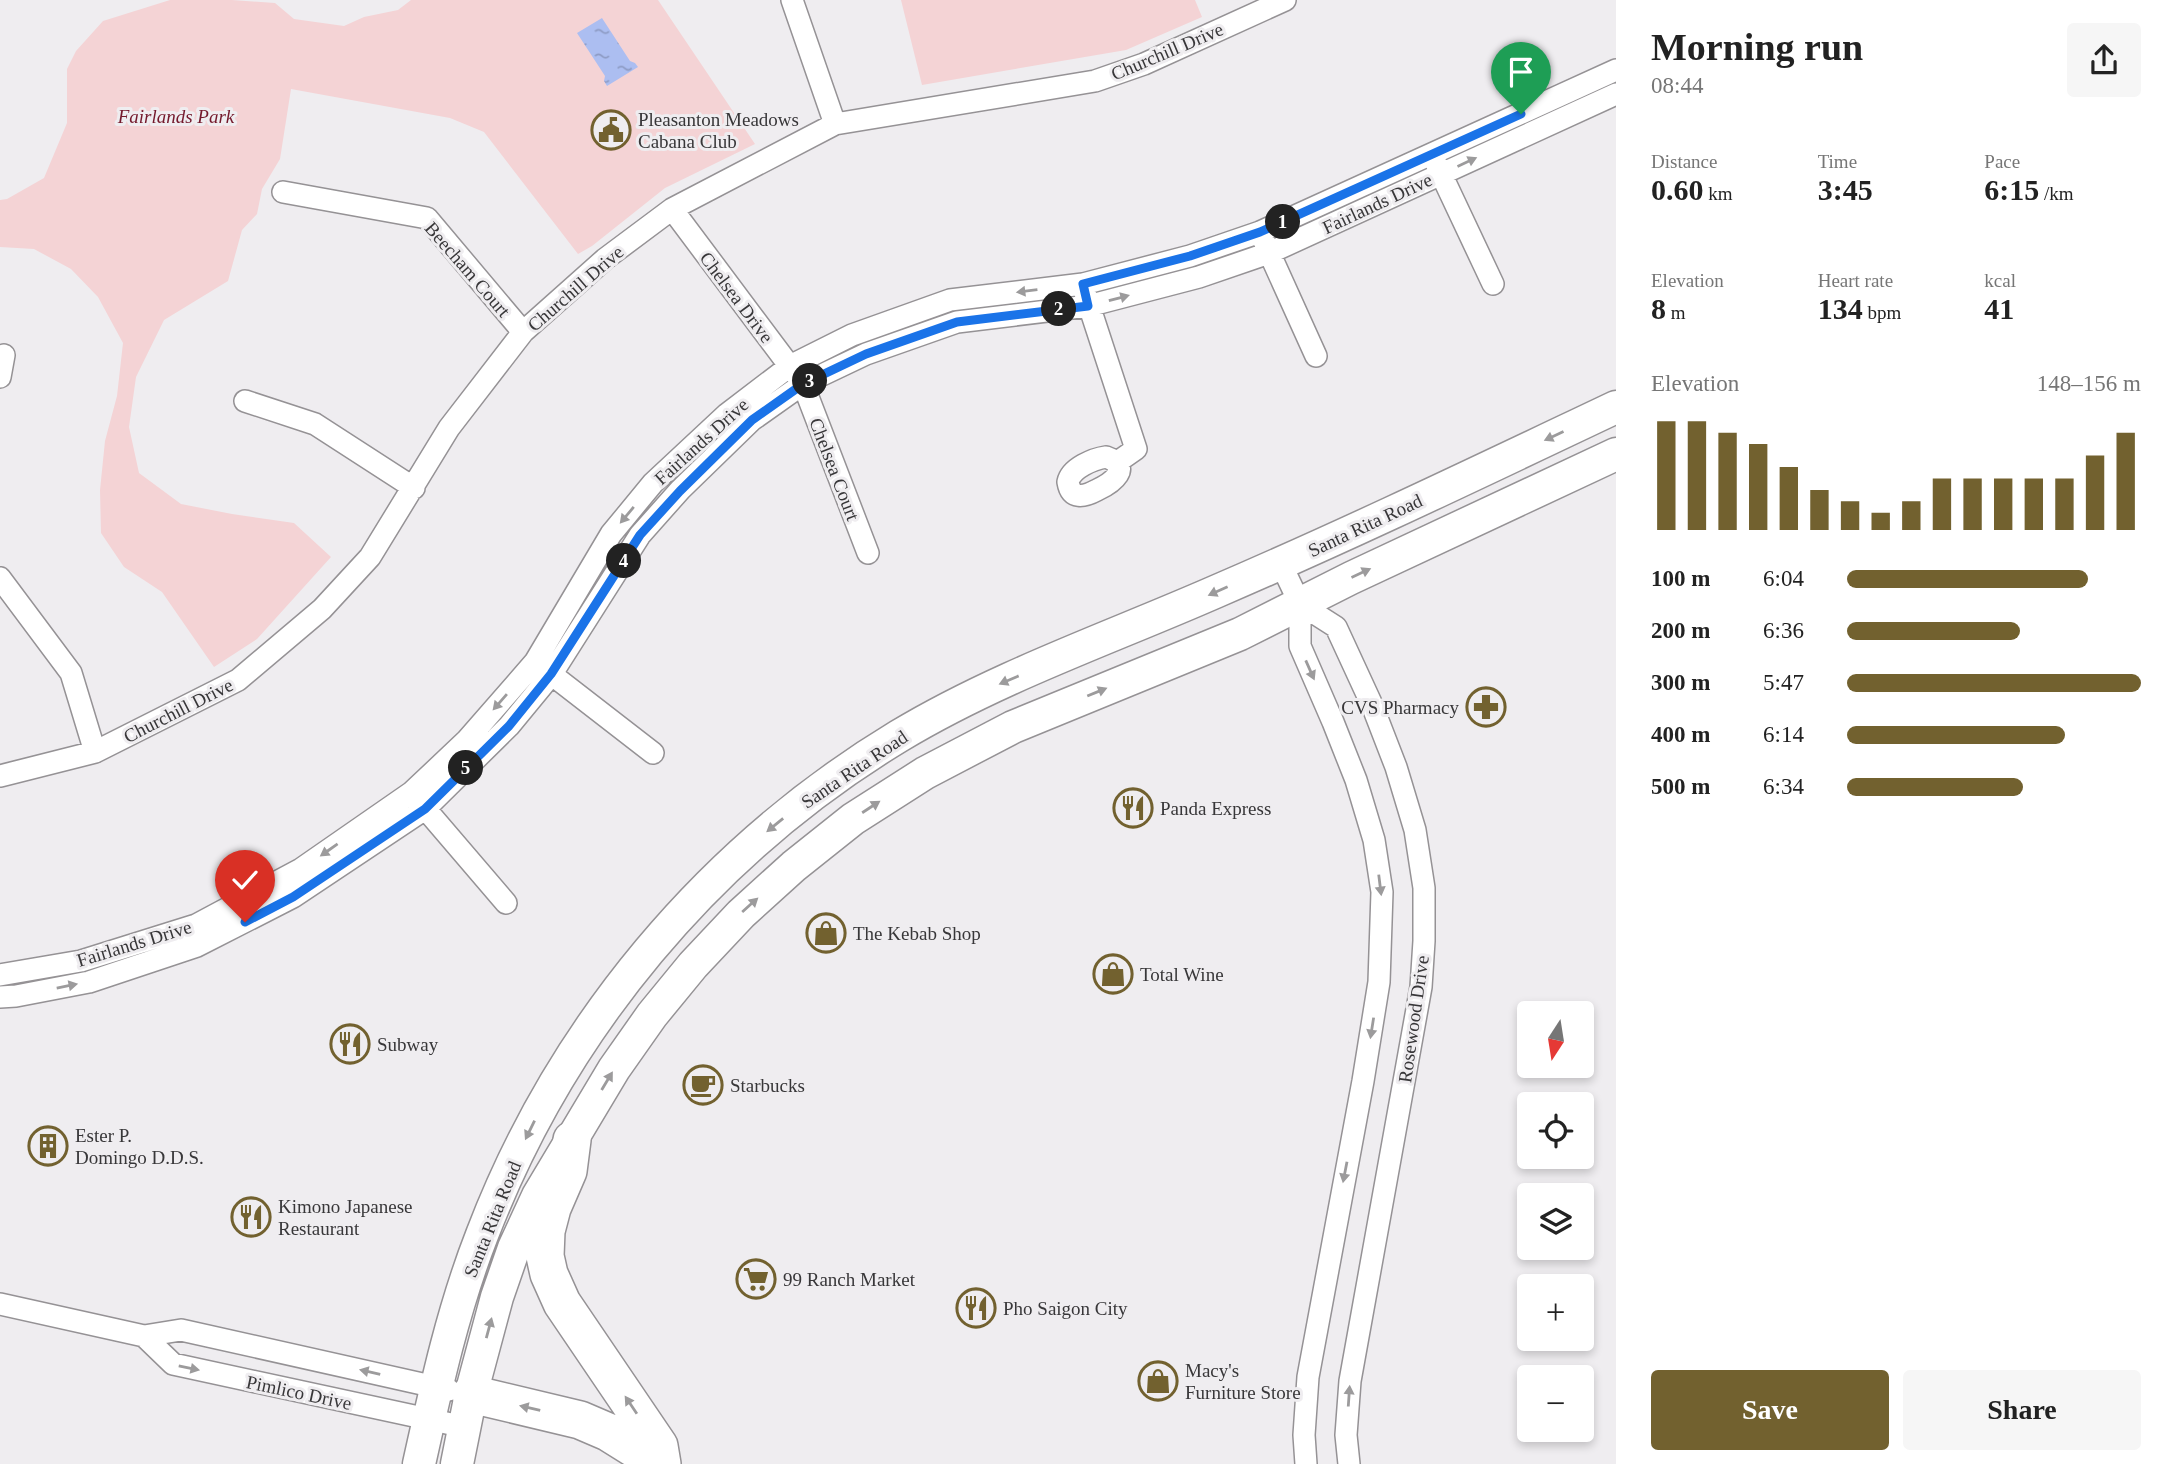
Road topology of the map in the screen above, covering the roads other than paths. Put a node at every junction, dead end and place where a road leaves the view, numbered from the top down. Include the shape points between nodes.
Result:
1 (792, 0) edge
2 (1285, 0) edge
3 (1614, 77) edge
4 (1616, 94) edge
5 (835, 124) junction
6 (1437, 164) junction
7 (283, 191) dead end
8 (672, 209) junction
9 (1260, 232) junction
10 (1269, 253) junction
11 (1083, 284) junction
12 (1493, 284) dead end
13 (1088, 306) junction
14 (523, 332) junction
15 (4, 355) dead end
16 (1316, 356) dead end
17 (790, 366) junction
18 (0, 377) edge
19 (803, 384) junction
20 (245, 401) dead end
21 (1616, 407) edge
22 (1616, 454) edge
23 (1116, 463) dead end
24 (414, 488) junction
25 (868, 553) dead end
26 (1280, 564) junction
27 (0, 578) edge
28 (1300, 604) junction
29 (543, 668) junction
30 (95, 752) junction
31 (653, 753) dead end
32 (0, 776) edge
33 (418, 801) junction
34 (506, 903) dead end
35 (0, 975) edge
36 (0, 997) edge
37 (572, 1140) junction
38 (0, 1304) edge
39 (144, 1336) junction
40 (457, 1403) junction
41 (429, 1420) junction
42 (419, 1464) edge
43 (457, 1464) edge
44 (660, 1464) edge
45 (1306, 1464) edge
46 (1349, 1464) edge

1 - 5 street
2 - 5 street, Churchill Drive via 1144,64 1095,81
3 - 6 street, Fairlands Drive
6 -> 4 street, Fairlands Drive
5 - 8 street, Churchill Drive
6 - 9 street, Fairlands Drive
6 - 10 street, Fairlands Drive
6 - 12 street
7 - 14 street, Beecham Court via 427,218
8 - 14 street, Churchill Drive via 605,259
8 - 17 street, Chelsea Drive
9 - 10 street
9 - 11 street, Fairlands Drive
13 -> 10 street, Fairlands Drive
10 - 16 street
11 - 13 street
11 -> 17 street, Fairlands Drive via 950,300 852,335
13 - 19 street, Fairlands Drive via 957,322 866,354
13 - 23 street via 1136,449
14 - 24 street, Churchill Drive via 449,428
15 - 18 street
17 - 19 street, Chelsea Drive
17 -> 29 street, Fairlands Drive via 727,414 653,483 611,534
19 - 25 street, Chelsea Court
19 - 29 street, Fairlands Drive via 752,420 680,491 640,535
20 - 24 street via 315,424
21 -> 26 main road, Santa Rita Road
28 -> 22 main road, Santa Rita Road
24 - 30 street, Churchill Drive via 370,557 322,609 238,680
26 - 28 street, Rosewood Drive
26 -> 40 main road, Santa Rita Road via 989,688 901,735 828,782 712,882 619,986 541,1108 508,1174 464,1288
27 - 30 street via 71,673
37 -> 28 main road, Santa Rita Road via 621,1058 693,965 741,914 853,819 925,773 1013,727 1240,634
28 -> 45 street, Rosewood Drive via 1300,646 1356,780 1374,839 1382,892 1379,982 1308,1377
46 -> 28 street, Rosewood Drive via 1350,1381 1421,987 1424,888 1415,831 1372,705 1336,626
29 - 31 street
29 - 33 street, Fairlands Drive via 467,740
30 - 32 street, Churchill Drive
33 - 34 street
33 -> 35 street, Fairlands Drive via 196,925 81,961
36 -> 33 street, Fairlands Drive via 89,982 197,946 293,897
40 -> 37 main road, Santa Rita Road via 514,1248
44 -> 37 highway via 659,1446 562,1303 549,1274 546,1231 568,1171
38 - 39 street, Pimlico Drive
40 -> 39 street, Pimlico Drive via 181,1329
39 -> 41 street, Pimlico Drive via 173,1364
40 - 41 main road, Santa Rita Road
40 - 43 main road, Santa Rita Road
44 -> 40 highway via 580,1420
41 - 42 main road, Santa Rita Road

